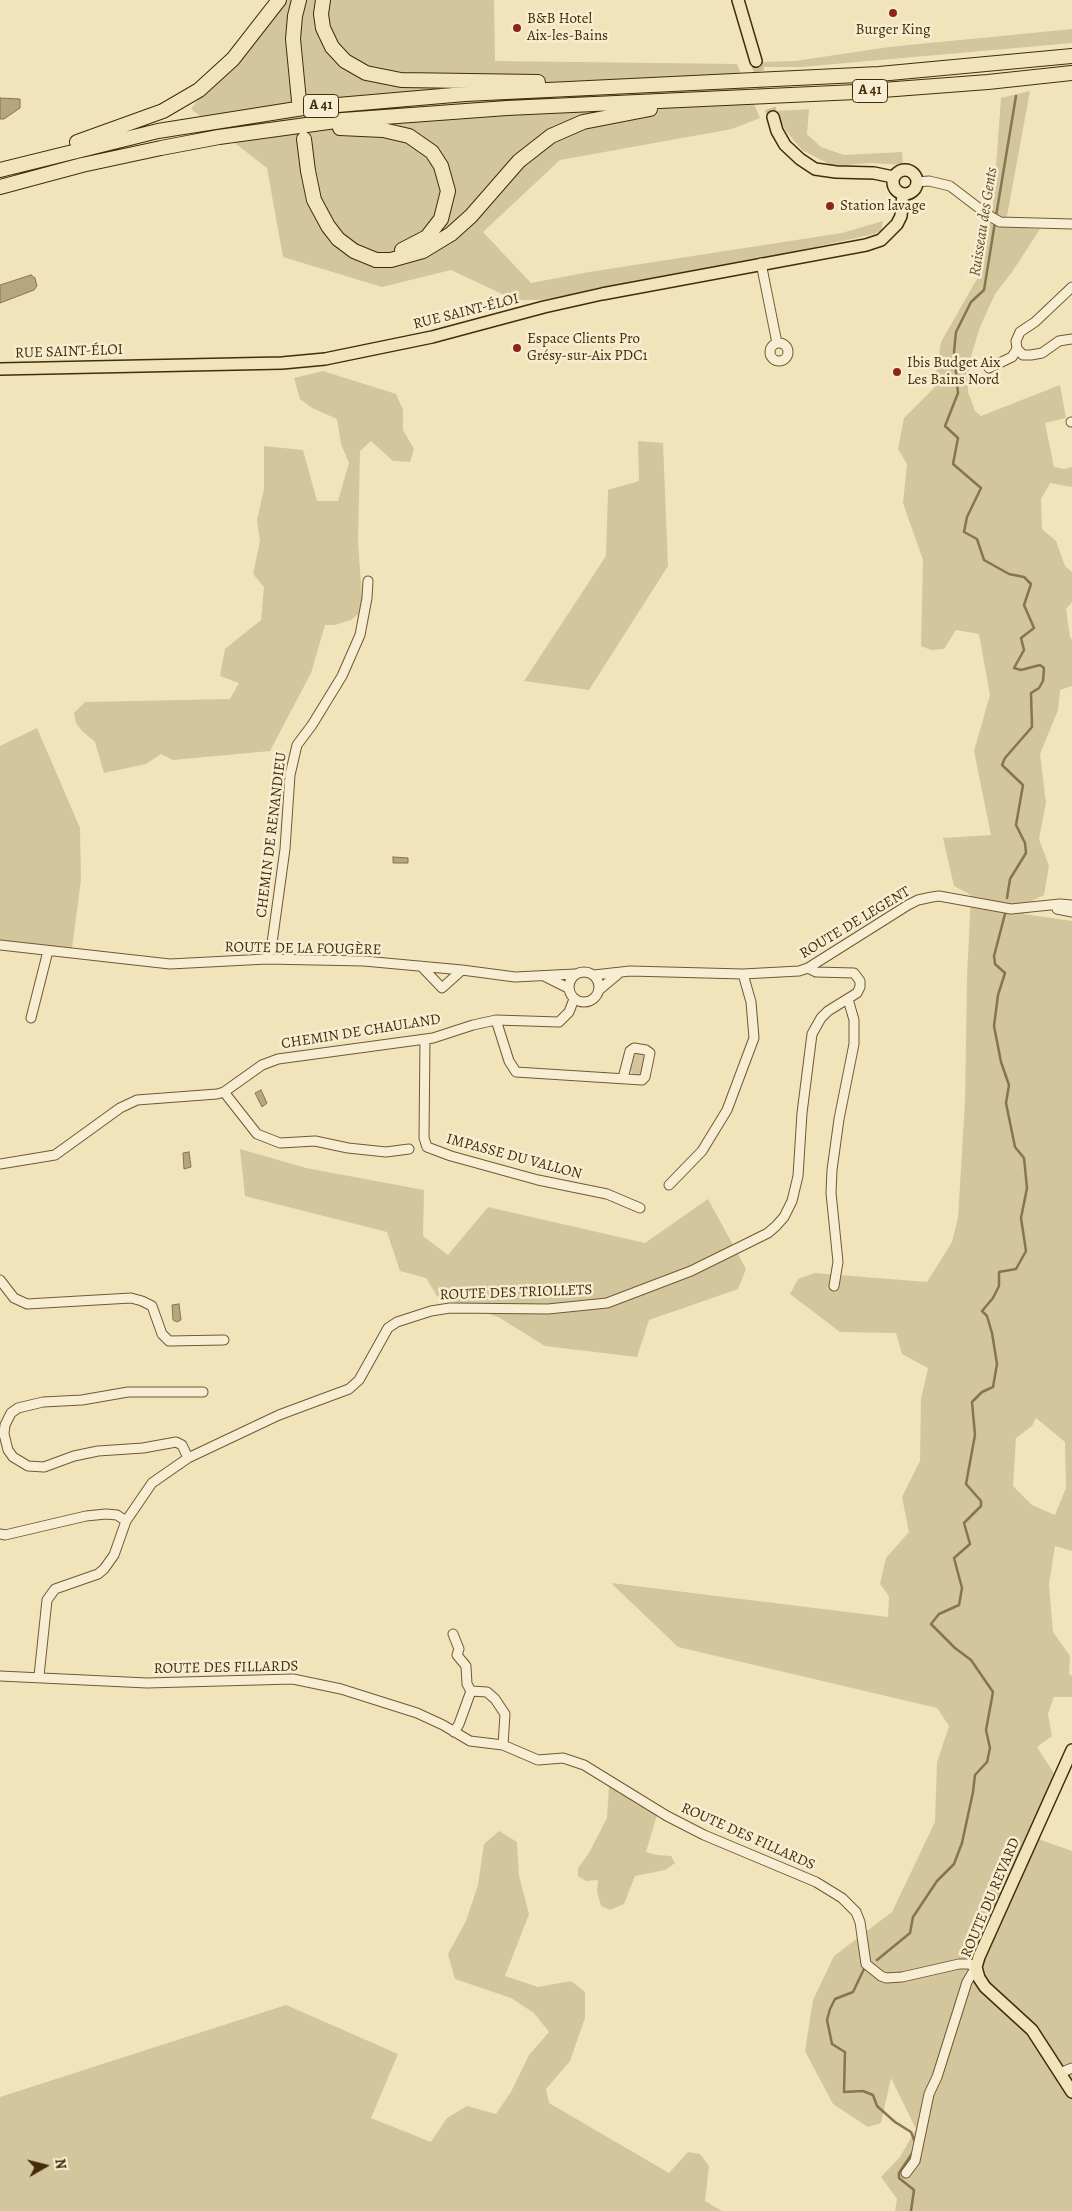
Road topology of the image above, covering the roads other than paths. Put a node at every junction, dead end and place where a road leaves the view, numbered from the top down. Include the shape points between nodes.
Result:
1 (279, 0) edge
2 (299, 0) edge
3 (305, 0) edge
4 (323, 0) edge
5 (738, 0) edge
6 (1072, 56) edge
7 (756, 61) tunnel mouth
8 (1072, 73) edge
9 (642, 86) junction
10 (700, 100) junction
11 (772, 117) tunnel mouth
12 (289, 127) junction
13 (3, 170) edge
14 (893, 177) junction
15 (917, 182) junction
16 (0, 187) edge
17 (903, 194) junction
18 (1072, 224) edge
19 (761, 264) junction
20 (1072, 287) edge
21 (1072, 340) edge
22 (777, 343) dead end
23 (1017, 349) junction
24 (989, 368) dead end
25 (0, 370) edge
26 (368, 581) dead end
27 (1072, 905) edge
28 (1044, 906) junction
29 (1072, 912) edge
30 (0, 945) edge
31 (48, 951) junction
32 (267, 959) junction
33 (421, 966) junction
34 (808, 968) junction
35 (462, 970) junction
36 (575, 974) junction
37 (618, 974) junction
38 (743, 974) junction
39 (594, 975) junction
40 (546, 977) junction
41 (568, 988) junction
42 (599, 990) junction
43 (574, 999) junction
44 (848, 999) junction
45 (587, 1002) junction
46 (569, 1012) junction
47 (31, 1018) dead end
48 (496, 1020) junction
49 (425, 1039) junction
50 (623, 1078) dead end
51 (224, 1092) junction
52 (409, 1149) dead end
53 (0, 1164) edge
54 (669, 1185) dead end
55 (640, 1208) dead end
56 (0, 1280) edge
57 (834, 1286) dead end
58 (224, 1340) dead end
59 (202, 1392) dead end
60 (188, 1458) junction
61 (126, 1521) junction
62 (0, 1534) edge
63 (453, 1634) dead end
64 (0, 1676) edge
65 (39, 1676) junction
66 (471, 1692) junction
67 (454, 1732) junction
68 (503, 1745) junction
69 (1072, 1750) edge
70 (976, 1967) junction
71 (1072, 2068) edge
72 (1060, 2072) junction
73 (1072, 2092) edge
74 (906, 2173) dead end

1 - 13 highway via 233,59 210,82 188,97 150,116
2 - 3 highway via 294,16 293,39 301,101 299,39
4 - 9 highway via 322,21 325,36 332,47 350,65 374,75 401,80
5 - 7 main road
6 - 9 highway, A 41 via 879,74
8 - 10 highway, A 41 via 866,91
9 - 13 highway, A 41 via 420,97 264,113 158,131
10 - 12 highway, A 41 via 472,110
10 - 12 highway via 597,118 562,130 519,161 451,234 423,252 391,260 376,260 354,251 328,226 314,200 306,139 316,187 326,211 353,243 376,252 396,252 420,242 437,226 446,205 447,185 437,158 417,140 399,132
11 - 14 main road via 786,145 815,169
12 - 16 highway, A 41 via 161,148
14 - 15 main road via 897,172 907,170 915,175
14 - 17 main road via 894,188
15 - 17 main road via 913,191
15 - 18 street via 950,186 996,220
17 - 19 main road, RUE SAINT-ÉLOI via 901,216 881,240
19 - 22 street
19 - 25 main road, RUE SAINT-ÉLOI via 554,304 432,337 325,358 282,363
20 - 23 street via 1036,322 1020,332
21 - 23 street via 1059,341 1042,353 1031,355 1023,355
23 - 24 street via 1012,357
26 - 32 street, CHEMIN DE RENANDIEU via 368,598 356,643 342,676 297,745 290,775 284,859
27 - 28 street, ROUTE DE LEGENT
28 - 29 street, ROUTE DE LEGENT
28 - 34 street, ROUTE DE LEGENT via 1011,909 940,896 918,900
30 - 31 street, ROUTE DE LA FOUGÈRE
31 - 32 street, ROUTE DE LA FOUGÈRE via 170,964
31 - 47 street
32 - 33 street, ROUTE DE LA FOUGÈRE
33 - 35 street, ROUTE DE LA FOUGÈRE
33 - 35 street via 442,988
34 - 38 street, ROUTE DE LEGENT
34 - 44 street, ROUTE DES TRIOLLETS via 816,972 854,973 860,987
35 - 40 street, ROUTE DE LA FOUGÈRE
36 - 39 street via 584,971
36 - 40 street, ROUTE DE LA FOUGÈRE
36 - 41 street
37 - 38 street, ROUTE DE LEGENT via 630,971
37 - 39 street, ROUTE DE LEGENT
37 - 42 street
38 - 54 street via 751,1002 754,1038 727,1110 702,1151
39 - 42 street
40 - 41 street, ROUTE DE LA FOUGÈRE
41 - 43 street
42 - 45 street
43 - 45 street
43 - 46 street
44 - 57 street via 854,1020 854,1044 832,1170 838,1262
44 - 60 street, ROUTE DES TRIOLLETS via 828,1011 812,1034 795,1190 784,1217 768,1233 691,1271 607,1303 548,1309 450,1308 411,1317 388,1328 359,1380 349,1389 279,1415
45 - 46 street, CHEMIN DE CHAULAND
46 - 48 street, CHEMIN DE CHAULAND via 559,1022 552,1023
48 - 49 street, CHEMIN DE CHAULAND
48 - 50 street via 509,1061 516,1072
49 - 51 street, CHEMIN DE CHAULAND via 278,1059 262,1065
49 - 55 street, IMPASSE DU VALLON via 424,1130 427,1147 538,1180 607,1194
51 - 52 street via 257,1134 280,1143 315,1140 386,1152
51 - 53 street, CHEMIN DE CHAULAND via 209,1096 137,1100 120,1108 55,1155
56 - 58 street via 14,1298 27,1304 131,1298 152,1306 162,1334 169,1341
59 - 60 street via 128,1392 82,1400 43,1402 11,1413 4,1434 13,1457 28,1466 44,1467 98,1451 176,1442 182,1445
60 - 61 street, ROUTE DES TRIOLLETS via 152,1483
61 - 62 street via 106,1514 86,1516
61 - 65 street, ROUTE DES TRIOLLETS via 114,1555 104,1569 55,1589 47,1600
63 - 66 street via 459,1649 457,1655 466,1666
64 - 65 street, ROUTE DES FILLARDS
65 - 67 street, ROUTE DES FILLARDS via 147,1683 293,1679 341,1689 417,1713
66 - 67 street
66 - 68 street via 487,1692 506,1714
67 - 68 street, ROUTE DES FILLARDS via 470,1741
68 - 70 street, ROUTE DES FILLARDS via 538,1760 563,1758 584,1764 667,1816 704,1835 798,1873 829,1890 856,1912 866,1964 881,1976 902,1977 959,1964
69 - 70 main road, ROUTE DU REVARD
70 - 72 main road, ROUTE DU REVARD via 985,1986 1032,2030
70 - 74 street via 967,1982 938,2077 929,2094 916,2161
71 - 72 street
72 - 73 main road, ROUTE DU REVARD

